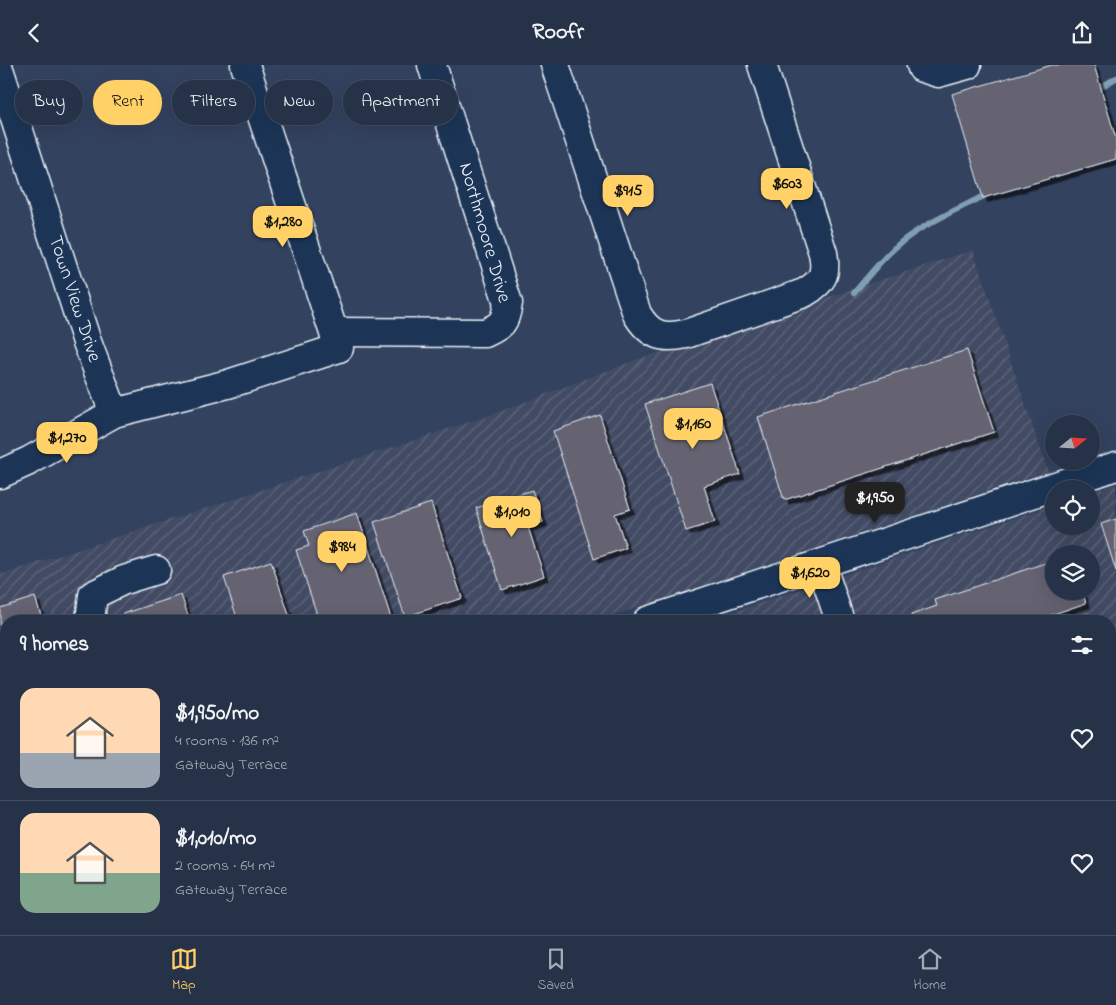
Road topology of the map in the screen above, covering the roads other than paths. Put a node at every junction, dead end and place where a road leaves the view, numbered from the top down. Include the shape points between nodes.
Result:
1 (245, 65) edge
2 (432, 65) edge
3 (555, 65) edge
4 (762, 65) edge
5 (921, 65) edge
6 (967, 65) edge
7 (0, 72) edge
8 (334, 332) junction
9 (114, 413) junction
10 (1116, 466) edge
11 (0, 473) edge
12 (821, 564) junction
13 (156, 570) dead end
14 (91, 615) edge
15 (665, 615) edge
16 (838, 615) edge

1 - 8 street
2 - 8 street, Northmoore Drive via 508,303 506,317 485,333
3 - 4 street via 637,314 650,330 660,336 674,337 804,293 823,277 824,253
5 - 6 street via 938,73
7 - 9 street, Town View Drive
8 - 9 street via 339,348 228,384
9 - 11 street via 29,461
10 - 12 street
12 - 15 street
12 - 16 street
13 - 14 street via 124,580 93,595

